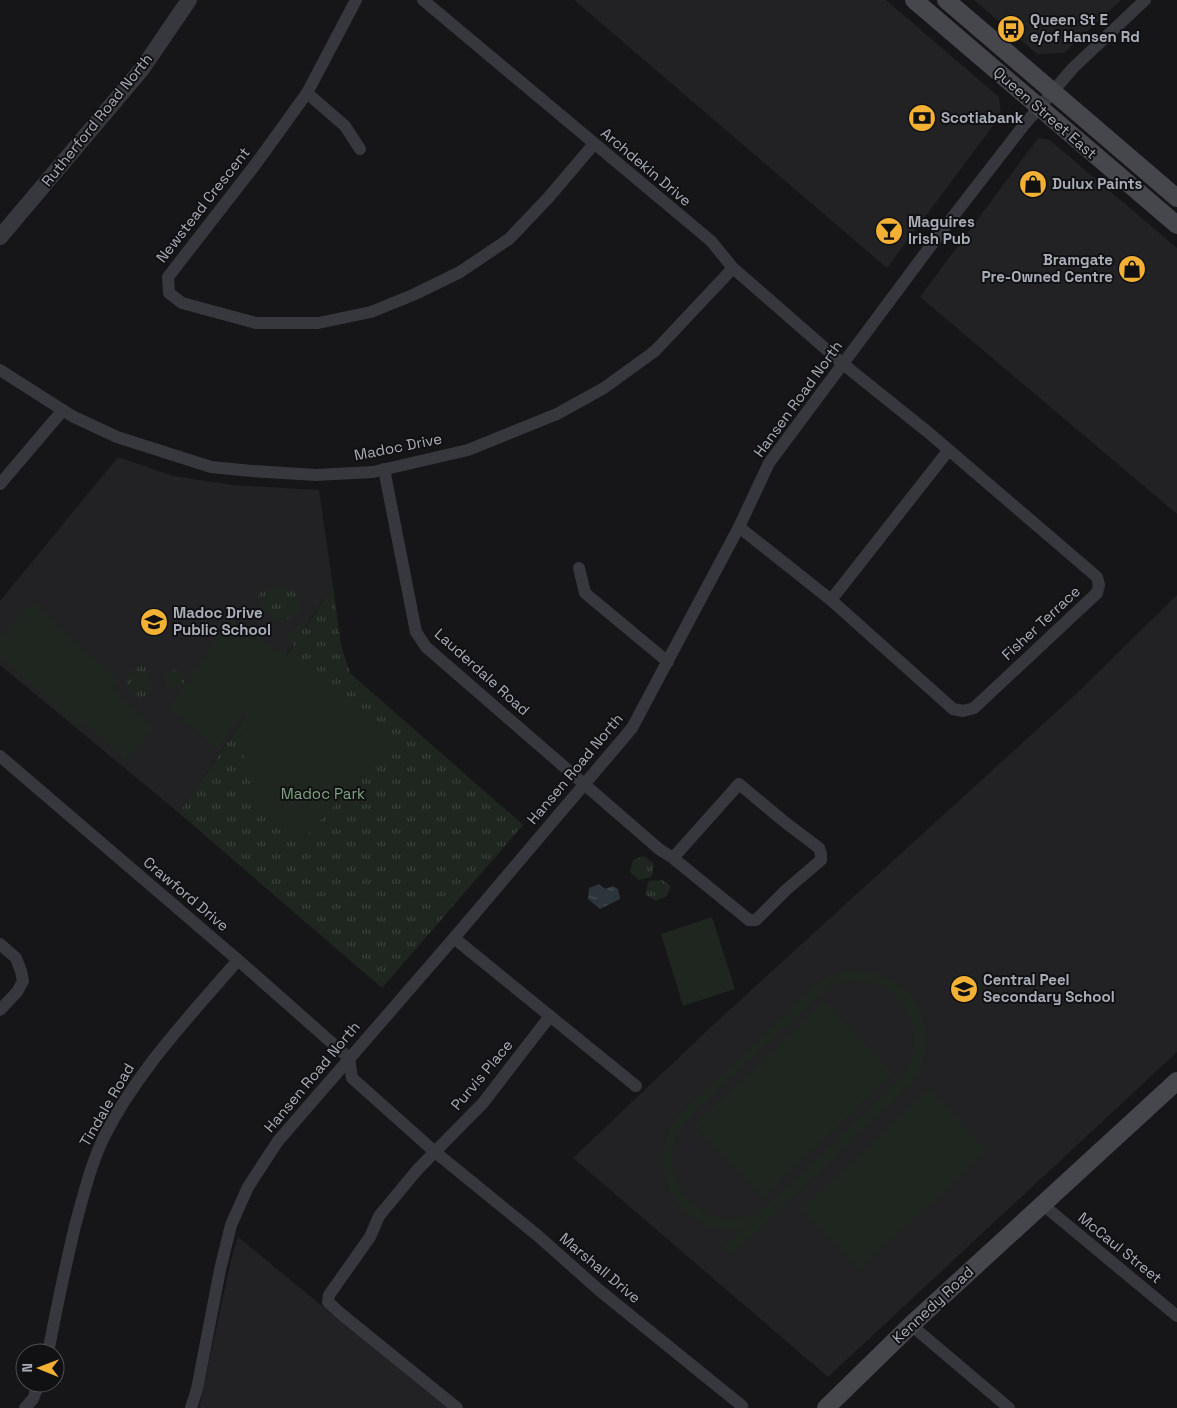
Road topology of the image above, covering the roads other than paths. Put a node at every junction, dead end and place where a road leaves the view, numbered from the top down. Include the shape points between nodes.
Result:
1 (188, 0) edge
2 (356, 0) edge
3 (422, 0) edge
4 (914, 0) edge
5 (946, 0) edge
6 (1145, 0) edge
7 (1053, 91) junction
8 (307, 93) junction
9 (1039, 107) junction
10 (594, 144) junction
11 (360, 149) dead end
12 (1177, 198) edge
13 (1177, 225) edge
14 (0, 237) edge
15 (733, 268) junction
16 (843, 364) junction
17 (0, 370) edge
18 (63, 410) junction
19 (948, 451) junction
20 (384, 469) junction
21 (0, 484) edge
22 (739, 526) junction
23 (579, 568) dead end
24 (831, 600) junction
25 (668, 662) junction
26 (0, 756) edge
27 (586, 784) junction
28 (673, 858) junction
29 (454, 938) junction
30 (0, 944) edge
31 (238, 960) junction
32 (0, 1010) edge
33 (550, 1016) junction
34 (349, 1058) junction
35 (1177, 1081) edge
36 (636, 1086) dead end
37 (435, 1152) junction
38 (1042, 1204) junction
39 (1177, 1316) edge
40 (911, 1325) junction
41 (50, 1343) edge
42 (35, 1393) edge
43 (25, 1408) edge
44 (192, 1408) edge
45 (457, 1408) edge
46 (741, 1408) edge
47 (826, 1408) edge
48 (1009, 1408) edge

1 - 14 street, Rutherford Road North via 142,69
2 - 8 street, Newstead Crescent
3 - 10 street, Archdekin Drive
4 - 9 main road, Queen Street East
5 - 7 main road, Queen Street East
6 - 7 street, Hansen Road North
7 - 9 street, Hansen Road North
7 - 12 main road, Queen Street East
8 - 10 street, Newstead Crescent via 168,276 169,292 182,303 256,322 318,323 371,312 460,272 509,239
8 - 11 street via 345,126
9 - 13 main road, Queen Street East
9 - 16 street, Hansen Road North
10 - 15 street, Archdekin Drive via 711,242
15 - 16 street, Archdekin Drive
15 - 20 street, Madoc Drive via 656,351 604,388 557,414 468,450
16 - 19 street, Fisher Terrace
16 - 22 street, Hansen Road North via 769,463
17 - 18 street, Madoc Drive
18 - 20 street, Madoc Drive via 117,437 211,467 316,475
18 - 21 street
19 - 24 street
19 - 24 street, Fisher Terrace via 1097,577 1097,593 974,708 962,711 954,709
20 - 27 street, Lauderdale Road via 416,632 426,647
22 - 24 street, Fisher Terrace
22 - 25 street, Hansen Road North
23 - 25 street via 585,593
25 - 27 street, Hansen Road North via 632,728
26 - 31 street, Crawford Drive
27 - 28 street, Lauderdale Road
27 - 29 street, Hansen Road North
28 - 28 street, Lauderdale Road via 748,920 756,920 821,860 821,854 819,848 739,784
29 - 33 street
29 - 34 street, Hansen Road North
30 - 32 street via 16,958 23,981
31 - 34 street, Crawford Drive
31 - 41 street, Tindale Road via 147,1068 104,1139 84,1192
33 - 36 street
33 - 37 street, Purvis Place via 483,1103
34 - 37 street, Marshall Drive via 352,1078
34 - 44 street, Hansen Road North via 278,1141 242,1200 231,1226 220,1270
35 - 38 main road, Kennedy Road
37 - 45 street via 379,1216 370,1237 328,1295 328,1302
37 - 46 street, Marshall Drive
38 - 39 street, McCaul Street
38 - 40 main road, Kennedy Road
40 - 47 main road, Kennedy Road
40 - 48 street
42 - 43 street

